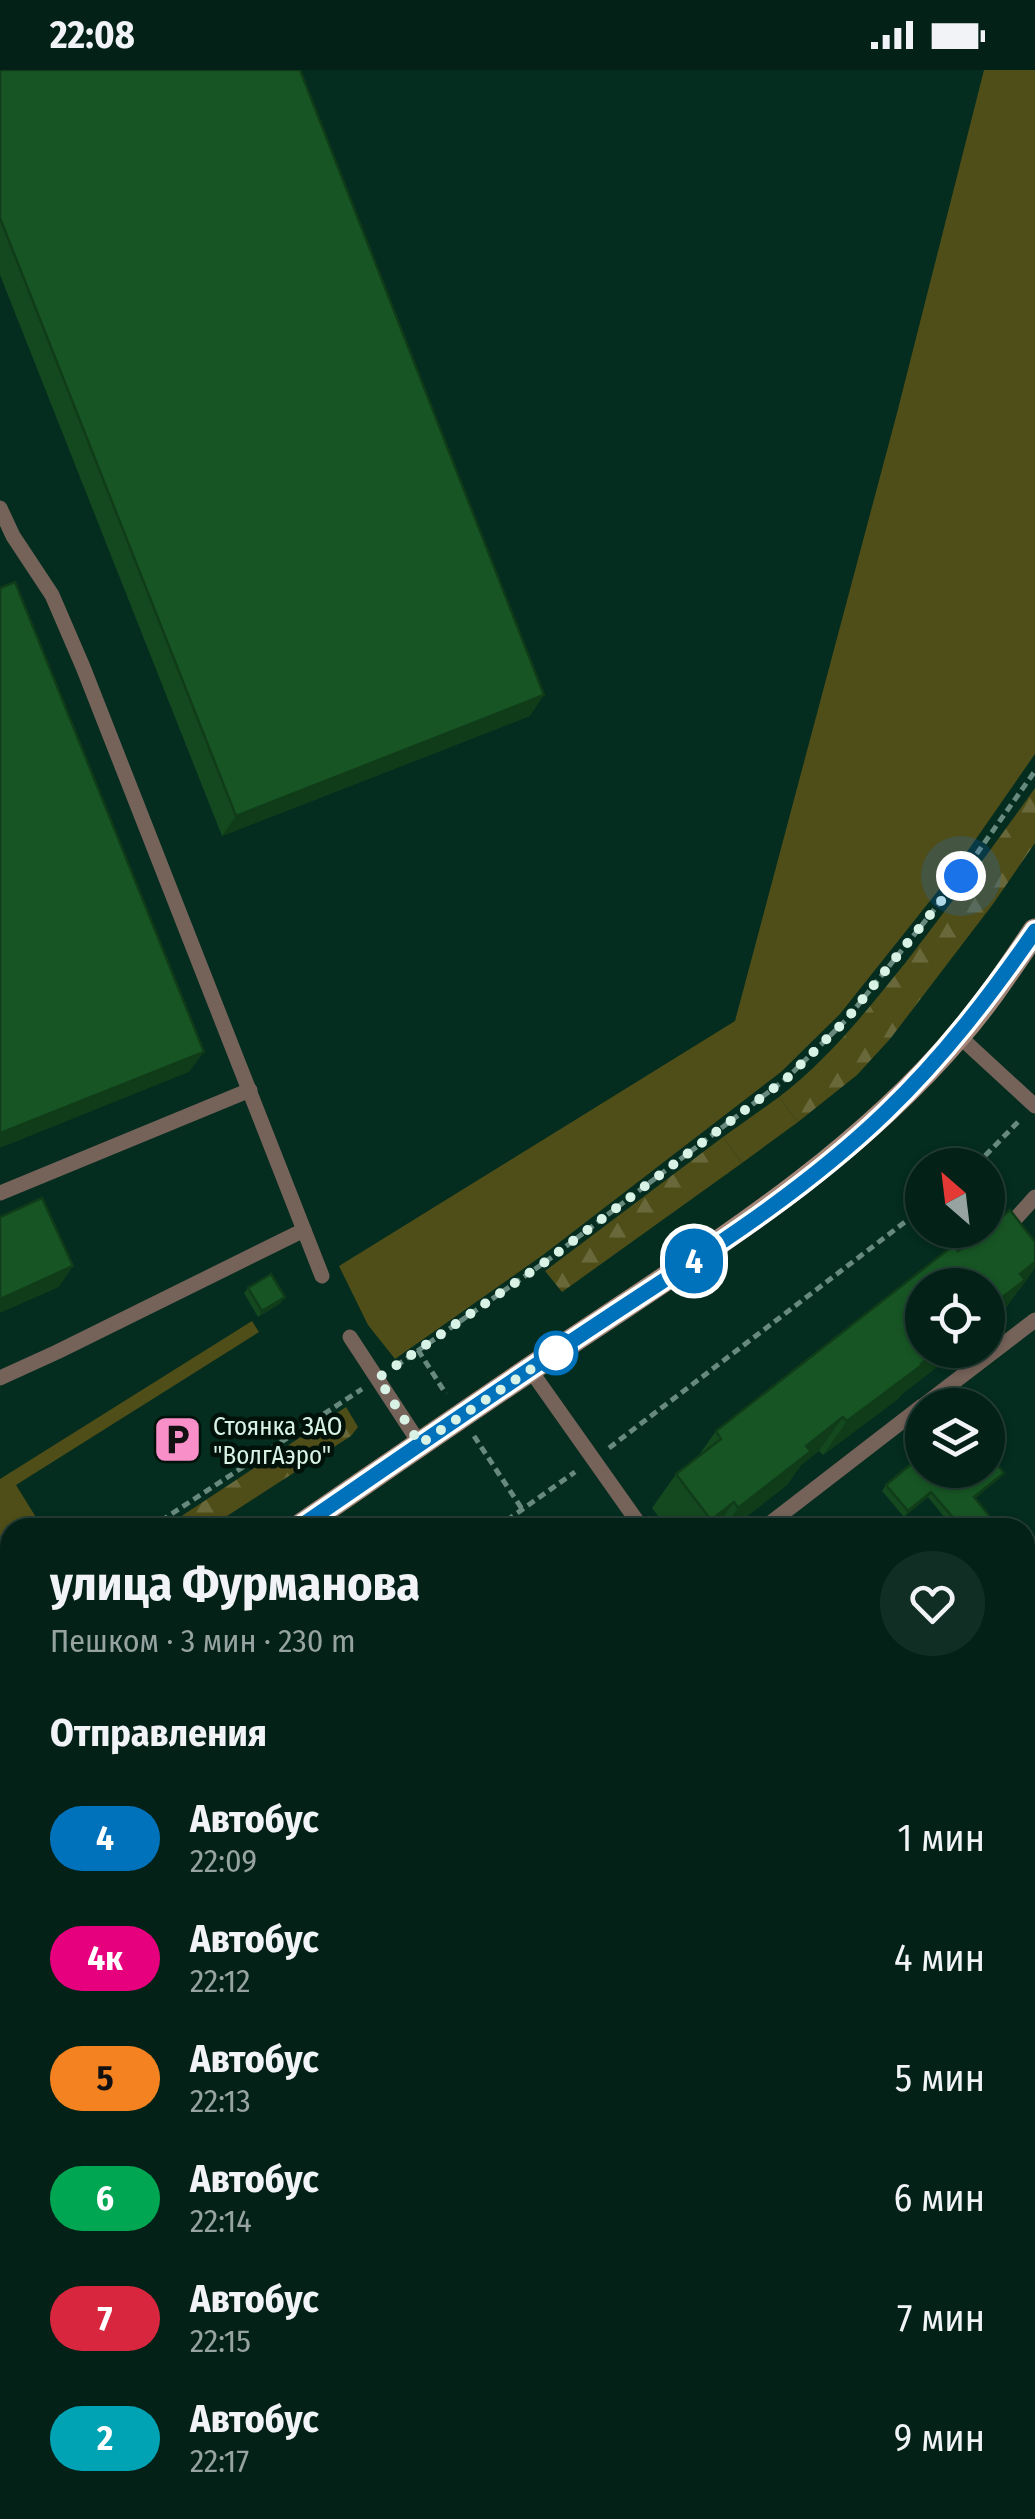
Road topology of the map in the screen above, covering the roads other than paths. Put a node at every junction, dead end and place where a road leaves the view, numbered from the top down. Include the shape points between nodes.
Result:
1 (0, 508) edge
2 (6, 538) edge
3 (1035, 931) edge
4 (959, 1036) junction
5 (250, 1090) junction
6 (1035, 1105) edge
7 (0, 1193) edge
8 (1035, 1197) edge
9 (304, 1230) junction
10 (1035, 1256) edge
11 (322, 1276) dead end
12 (1035, 1320) edge
13 (350, 1337) dead end
14 (530, 1370) junction
15 (0, 1378) edge
16 (946, 1388) edge
17 (905, 1420) edge
18 (420, 1444) junction
19 (313, 1518) edge
20 (635, 1518) edge
21 (777, 1518) edge

1 - 2 lane
2 - 5 lane via 52,595
3 - 4 main road
4 - 6 lane
4 - 14 main road via 884,1114 800,1185
5 - 7 lane
5 - 9 lane
8 - 10 lane via 1008,1227
9 - 11 lane
9 - 15 lane
12 - 16 lane
13 - 18 lane
14 - 18 main road
14 - 20 lane
17 - 21 lane
18 - 19 main road

